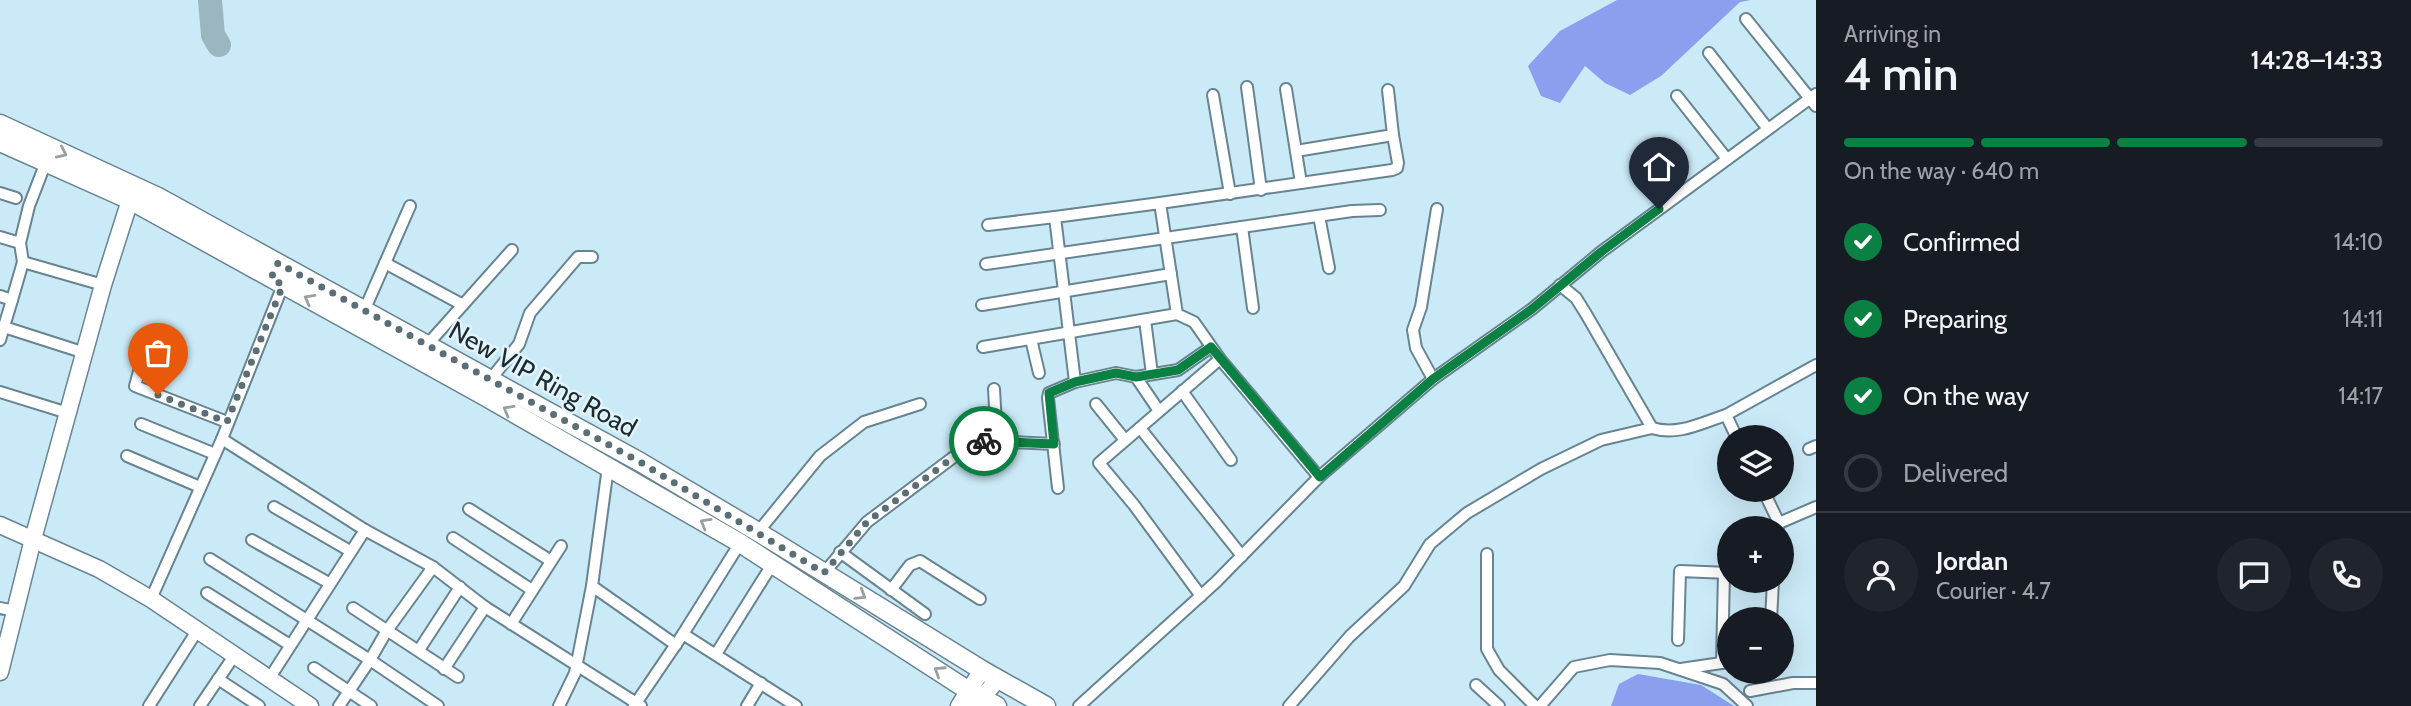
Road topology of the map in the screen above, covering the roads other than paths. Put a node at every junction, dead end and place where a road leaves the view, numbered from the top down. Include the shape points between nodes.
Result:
1 (1746, 19) dead end
2 (1709, 53) dead end
3 (1247, 87) dead end
4 (1286, 89) dead end
5 (1388, 90) dead end
6 (1213, 95) dead end
7 (1677, 96) dead end
8 (1814, 99) edge
9 (0, 124) edge
10 (1768, 129) junction
11 (1393, 135) junction
12 (0, 142) edge
13 (1296, 151) junction
14 (1727, 159) junction
15 (46, 162) junction
16 (1301, 183) junction
17 (1261, 190) junction
18 (0, 193) edge
19 (1230, 194) junction
20 (16, 198) dead end
21 (130, 200) junction
22 (1160, 203) junction
23 (410, 206) dead end
24 (1437, 209) dead end
25 (1380, 210) dead end
26 (1319, 215) junction
27 (1055, 217) junction
28 (988, 225) dead end
29 (1242, 227) junction
30 (0, 237) edge
31 (1166, 239) junction
32 (20, 243) junction
33 (512, 250) dead end
34 (1059, 254) junction
35 (592, 257) dead end
36 (23, 262) junction
37 (385, 263) junction
38 (986, 264) dead end
39 (1329, 268) dead end
40 (1171, 274) junction
41 (277, 275) junction
42 (103, 285) junction
43 (1560, 285) junction
44 (1065, 292) junction
45 (0, 296) edge
46 (12, 300) junction
47 (463, 305) junction
48 (982, 305) dead end
49 (1253, 308) dead end
50 (364, 310) junction
51 (1177, 314) junction
52 (1145, 320) junction
53 (4, 327) junction
54 (1069, 333) junction
55 (1031, 339) junction
56 (0, 340) edge
57 (147, 342) dead end
58 (427, 345) junction
59 (983, 346) dead end
60 (1211, 347) junction
61 (85, 353) junction
62 (1220, 359) junction
63 (1816, 365) edge
64 (1039, 373) dead end
65 (1152, 374) junction
66 (1136, 377) junction
67 (1433, 379) junction
68 (490, 380) junction
69 (1075, 382) junction
70 (994, 389) dead end
71 (1182, 391) junction
72 (0, 392) edge
73 (920, 404) dead end
74 (1097, 404) dead end
75 (1159, 411) junction
76 (68, 413) junction
77 (1726, 415) junction
78 (227, 422) junction
79 (141, 424) dead end
80 (1731, 425) edge
81 (1140, 428) junction
82 (1652, 428) junction
83 (222, 439) junction
84 (1125, 440) junction
85 (997, 442) junction
86 (1054, 444) junction
87 (215, 454) junction
88 (127, 456) dead end
89 (1231, 460) dead end
90 (608, 467) junction
91 (1320, 477) junction
92 (201, 487) junction
93 (1058, 488) dead end
94 (274, 507) dead end
95 (1816, 507) edge
96 (469, 509) dead end
97 (1794, 518) edge
98 (0, 525) edge
99 (365, 530) junction
100 (758, 532) junction
101 (453, 538) dead end
102 (33, 539) junction
103 (251, 540) dead end
104 (740, 543) junction
105 (561, 546) dead end
106 (350, 551) junction
107 (840, 552) junction
108 (1487, 554) dead end
109 (1242, 556) junction
110 (210, 559) dead end
111 (551, 561) junction
112 (773, 563) junction
113 (433, 567) junction
114 (824, 573) junction
115 (1717, 573) edge
116 (329, 583) junction
117 (592, 586) junction
118 (460, 587) junction
119 (533, 590) junction
120 (891, 590) junction
121 (207, 593) dead end
122 (1201, 596) junction
123 (151, 599) junction
124 (980, 599) dead end
125 (485, 607) junction
126 (353, 608) dead end
127 (7, 610) edge
128 (925, 614) dead end
129 (307, 620) junction
130 (511, 624) junction
131 (197, 631) junction
132 (386, 632) junction
133 (683, 634) junction
134 (1678, 640) dead end
135 (290, 645) junction
136 (676, 645) junction
137 (419, 650) junction
138 (716, 654) junction
139 (234, 656) junction
140 (370, 660) junction
141 (1717, 663) edge
142 (577, 665) junction
143 (314, 668) dead end
144 (444, 669) junction
145 (1679, 670) junction
146 (0, 672) edge
147 (990, 675) junction
148 (458, 677) dead end
149 (218, 679) junction
150 (269, 679) junction
151 (761, 683) junction
152 (1816, 683) edge
153 (1476, 685) dead end
154 (1749, 691) dead end
155 (349, 692) junction
156 (976, 701) edge
157 (637, 705) edge
158 (149, 706) edge
159 (200, 706) edge
160 (259, 706) edge
161 (310, 706) edge
162 (339, 706) edge
163 (371, 706) edge
164 (438, 706) edge
165 (559, 706) edge
166 (747, 706) edge
167 (796, 706) edge
168 (1046, 706) edge
169 (1079, 706) edge
170 (1289, 706) edge
171 (1499, 706) edge
172 (1535, 706) edge
173 (1540, 706) edge
174 (1747, 706) edge

1 - 8 street
2 - 10 street
3 - 17 street
4 - 13 street
5 - 11 street
6 - 19 street
7 - 14 street
8 - 10 street
9 -> 41 main road, New VIP Ring Road via 158,197
10 - 14 street
11 - 13 street
11 - 16 street via 1397,168
12 - 15 main road, New VIP Ring Road
13 - 16 street
14 - 43 street
15 - 21 main road, New VIP Ring Road
15 - 32 street
16 - 17 street
17 - 19 street
18 - 20 street
19 - 22 street
21 - 41 main road, New VIP Ring Road
21 - 42 street
22 - 27 street
22 - 31 street
23 - 37 street
24 - 67 street via 1413,330 1416,348
25 - 26 street
26 - 29 street
26 - 39 street
27 - 28 street
27 - 34 street
29 - 31 street
29 - 49 street
30 - 32 street
31 - 34 street
31 - 40 street
32 - 36 street
33 - 47 street
34 - 38 street
34 - 44 street
35 - 68 street via 578,257 530,313 519,344
36 - 42 street
36 - 46 street
37 - 47 street
37 - 50 street
40 - 44 street
40 - 51 street
41 - 50 main road, New VIP Ring Road
41 - 78 street
90 -> 41 main road, New VIP Ring Road
42 - 61 street
43 - 67 street
43 - 82 street via 1576,298
44 - 48 street
44 - 54 street
45 - 46 street
46 - 53 street
47 - 58 street
50 - 58 main road, New VIP Ring Road
51 - 52 street
51 - 60 street via 1194,322
52 - 54 street
52 - 65 street
53 - 56 street
53 - 61 street
54 - 55 street
54 - 69 street
55 - 59 street
55 - 64 street
57 - 78 street via 135,386
58 - 68 main road, New VIP Ring Road
60 - 62 street
60 - 65 street via 1178,370
61 - 76 street
62 - 71 street
62 - 91 street
63 - 77 street
65 - 66 street
66 - 69 street via 1116,373
66 - 75 street
67 - 91 street
68 - 100 main road, New VIP Ring Road
69 - 86 street via 1049,393
70 - 85 street
71 - 75 street
71 - 89 street
72 - 76 street
73 - 100 street via 864,422 820,456
74 - 84 street
75 - 81 street
76 - 102 street
77 - 80 street
77 - 82 street via 1676,432
78 - 83 street
79 - 87 street
81 - 84 street
81 - 109 street
82 - 170 street via 1601,440 1467,513 1430,544 1404,586 1350,636
83 - 87 street
83 - 99 street
84 - 122 street via 1099,463
85 - 86 street
85 - 107 street via 971,444 876,515
86 - 93 street
87 - 92 street
88 - 92 street
104 -> 90 main road, New VIP Ring Road
90 - 117 street
91 - 109 street
92 - 123 street
94 - 106 street
95 - 97 street
96 - 111 street
98 - 102 street
99 - 106 street
99 - 113 street
100 - 114 main road, New VIP Ring Road
101 - 119 street
102 - 123 street
102 - 127 street
103 - 116 street
104 - 112 main road, New VIP Ring Road
104 - 133 street
105 - 111 street
106 - 116 street
107 - 114 street
107 - 120 street
108 - 172 street via 1487,649 1499,670
109 - 122 street
110 - 129 street
111 - 119 street
112 - 138 street
156 -> 112 main road, New VIP Ring Road
113 - 118 street
113 - 132 street
114 -> 147 main road, New VIP Ring Road
115 - 134 street via 1680,571
116 - 129 street
117 - 136 street
117 - 142 street
118 - 125 street
118 - 137 street
119 - 130 street
120 - 124 street via 910,565 920,561
120 - 128 street
121 - 135 street
122 - 169 street
123 - 131 street
125 - 130 street
125 - 144 street
126 - 132 street
127 - 146 street
129 - 135 street
129 - 140 street
130 - 142 street
131 - 139 street
131 - 158 street
132 - 137 street
132 - 140 street
133 - 136 street
133 - 138 street
135 - 150 street
136 - 157 street
137 - 144 street
138 - 151 street
139 - 149 street
139 - 150 street
140 - 155 street
140 - 164 street
141 - 145 street
142 - 157 street
142 - 165 street
143 - 155 street
144 - 148 street
145 - 173 street via 1660,663 1610,660 1574,667
145 - 174 street via 1723,684
147 - 156 street
147 - 168 main road, New VIP Ring Road
149 - 159 street
149 - 160 street
150 - 161 street
151 - 166 street
151 - 167 street
152 - 154 street
153 - 171 street
155 - 162 street
155 - 163 street

